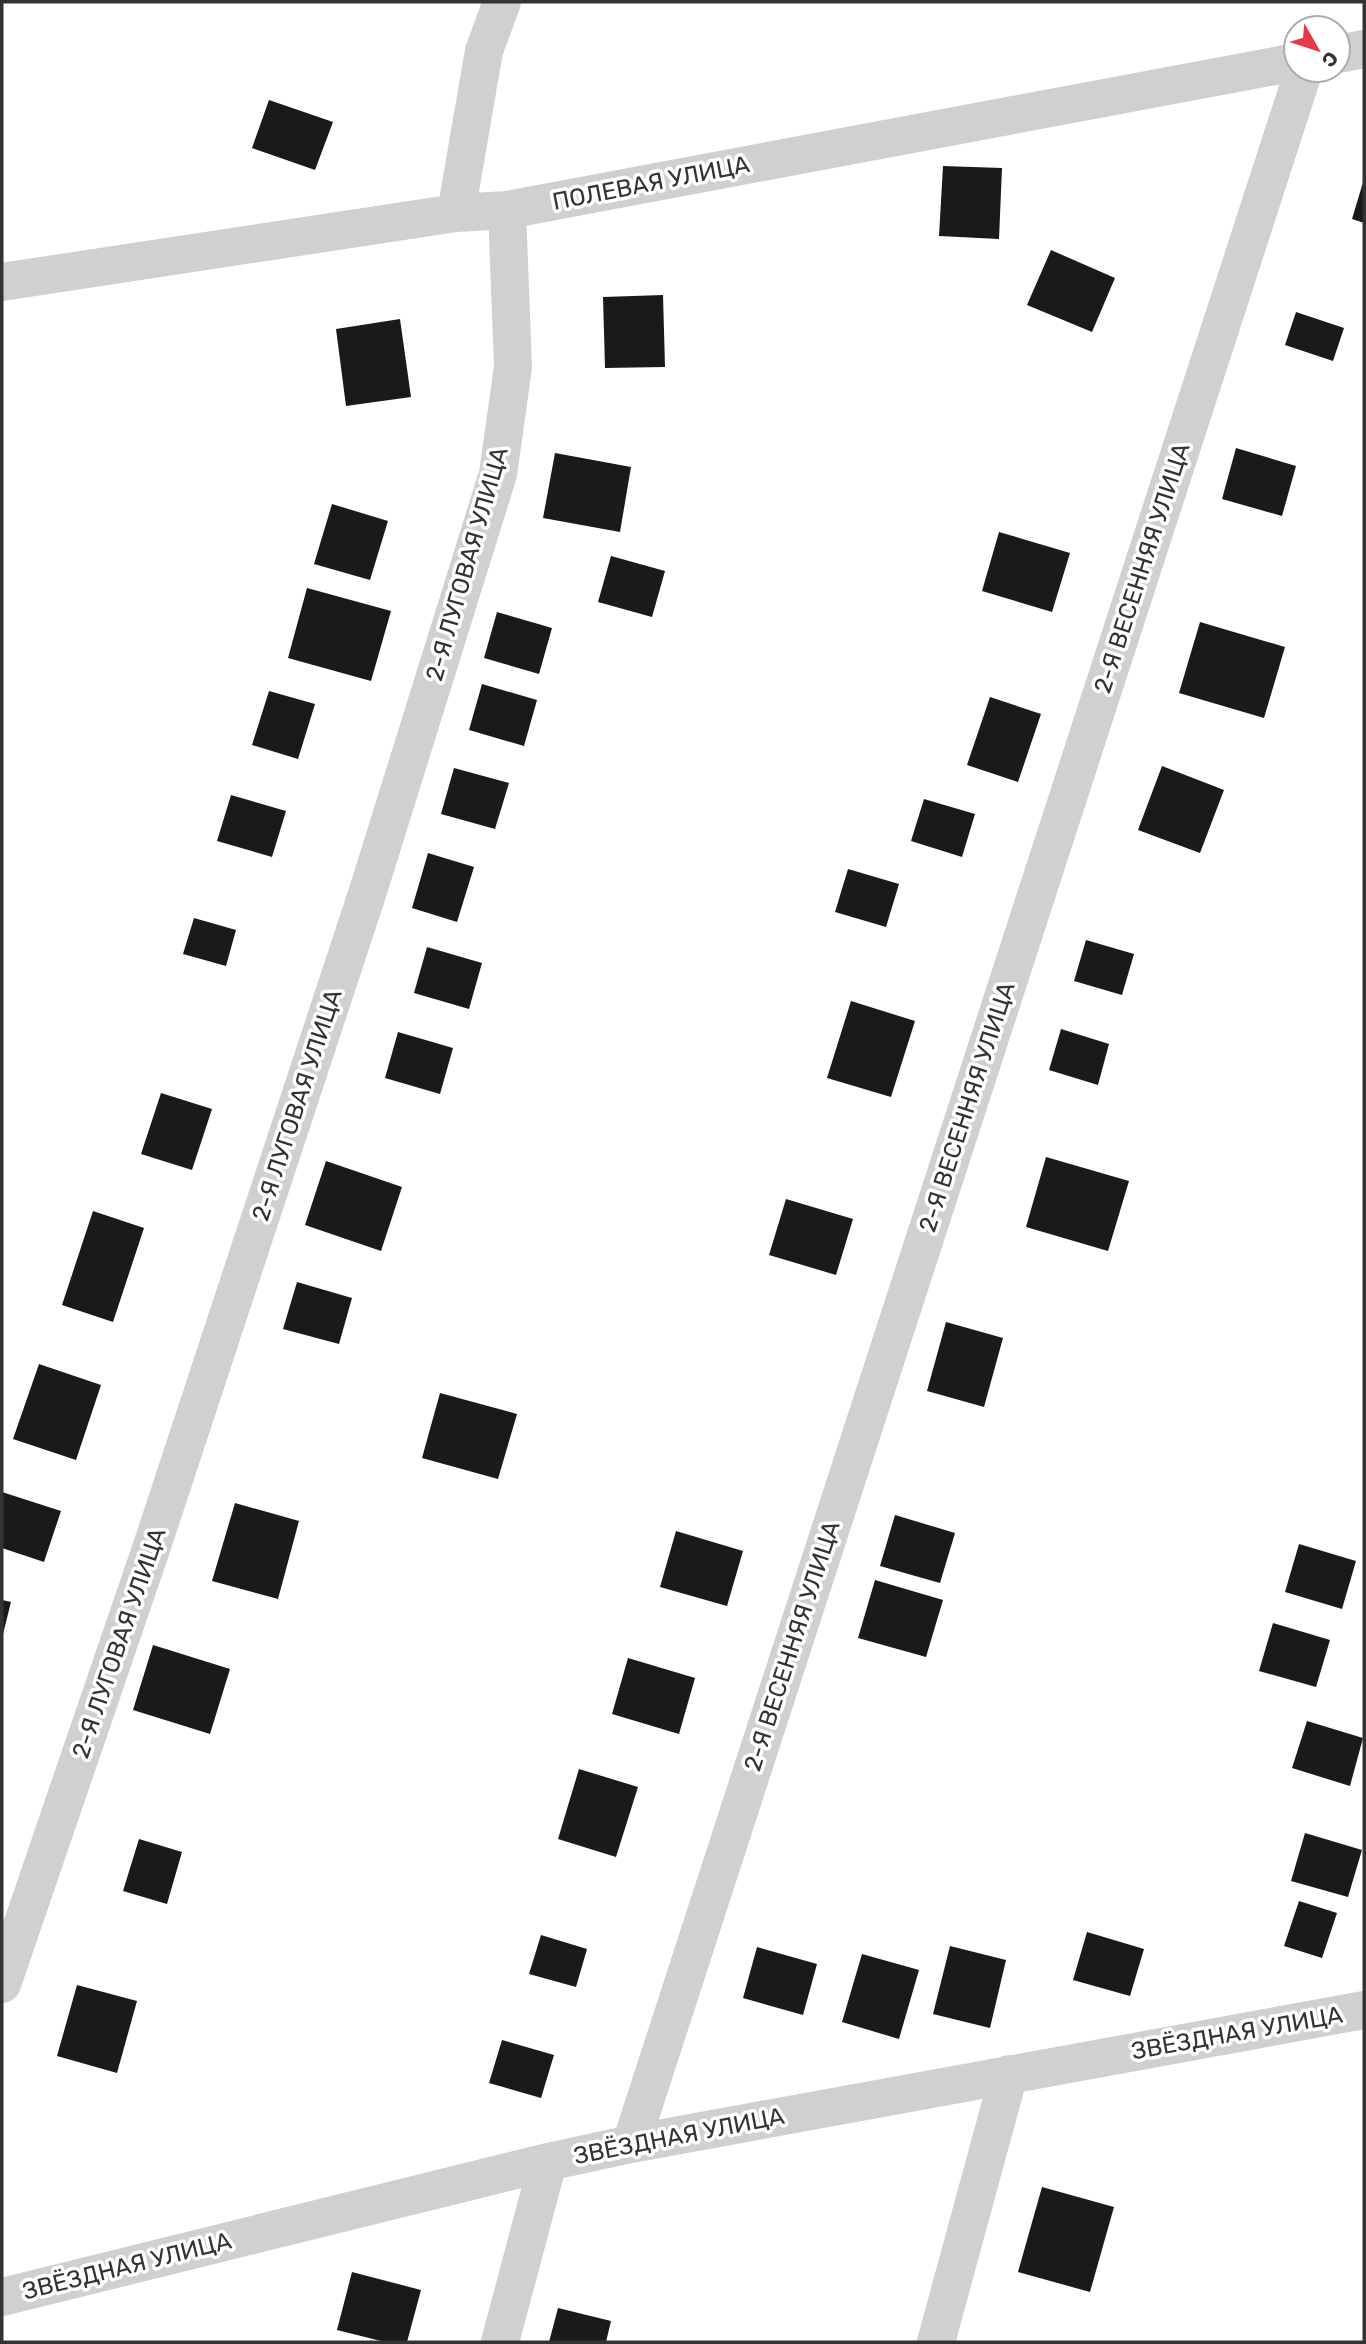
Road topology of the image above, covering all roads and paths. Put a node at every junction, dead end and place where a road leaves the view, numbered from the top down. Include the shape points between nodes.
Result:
1 (502, 2) edge
2 (1282, 65) edge
3 (1299, 84) edge
4 (507, 210) junction
5 (456, 214) junction
6 (2, 282) edge
7 (2, 1984) edge
8 (1364, 2010) edge
9 (1009, 2074) junction
10 (631, 2144) junction
11 (548, 2162) junction
12 (2, 2297) edge
13 (499, 2342) edge
14 (936, 2342) edge

1 - 5 street via 484,51
2 - 4 street, ПОЛЕВАЯ УЛИЦА
3 - 10 street, 2-Я ВЕСЕННЯЯ УЛИЦА
4 - 5 street, ПОЛЕВАЯ УЛИЦА
4 - 7 street, 2-Я ЛУГОВАЯ УЛИЦА via 513,367 498,474 342,970
5 - 6 street, ПОЛЕВАЯ УЛИЦА
8 - 9 street, ЗВЁЗДНАЯ УЛИЦА
9 - 10 street, ЗВЁЗДНАЯ УЛИЦА
9 - 14 street
10 - 11 street, ЗВЁЗДНАЯ УЛИЦА
11 - 12 street, ЗВЁЗДНАЯ УЛИЦА
11 - 13 street

